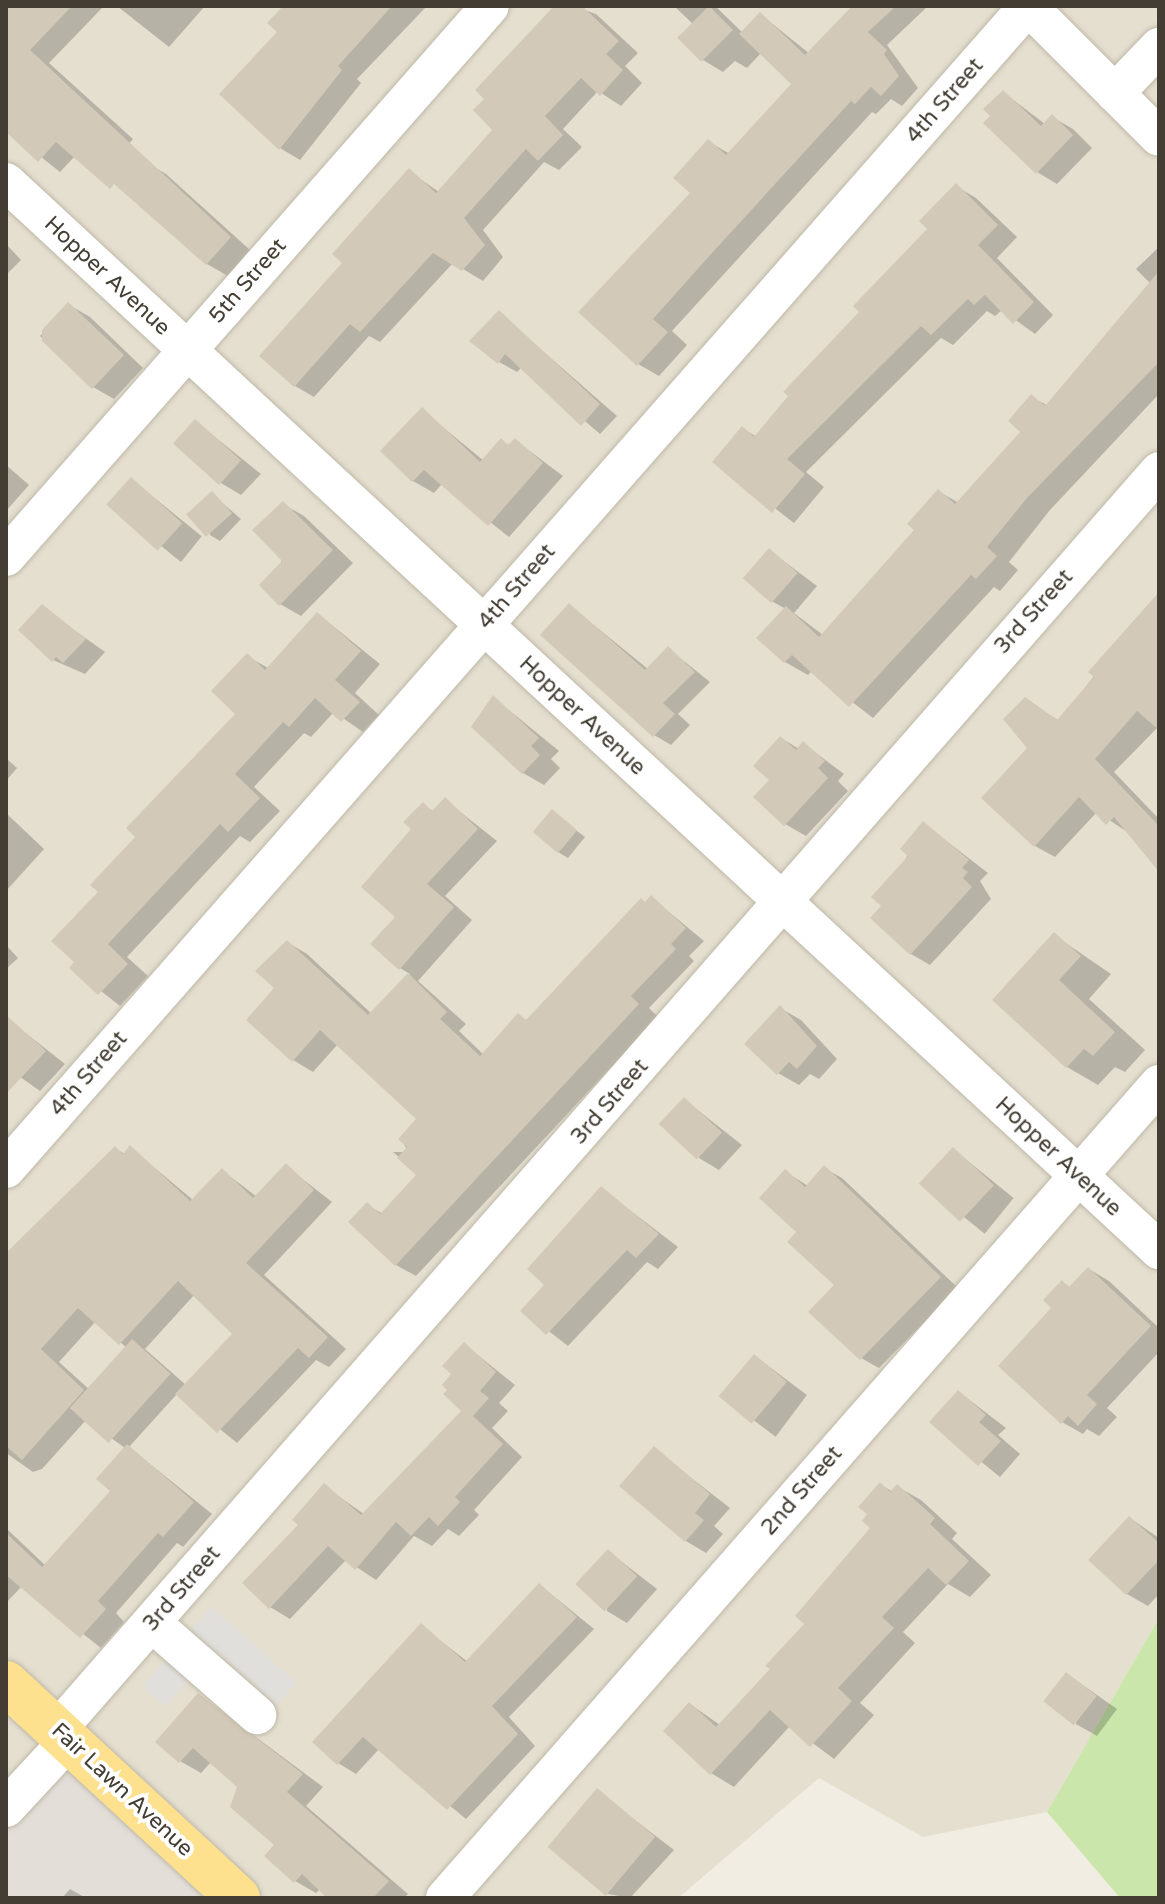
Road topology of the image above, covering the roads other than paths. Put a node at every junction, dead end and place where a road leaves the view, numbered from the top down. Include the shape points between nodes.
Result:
1 (490, 6) edge
2 (1028, 6) edge
3 (1159, 47) edge
4 (1115, 93) junction
5 (1159, 137) edge
6 (6, 182) edge
7 (188, 350) junction
8 (1159, 471) edge
9 (6, 557) edge
10 (484, 625) junction
11 (782, 902) junction
12 (1159, 1084) edge
13 (6, 1169) edge
14 (1079, 1176) junction
15 (1159, 1250) edge
16 (152, 1623) junction
17 (6, 1683) edge
18 (257, 1715) dead end
19 (63, 1736) junction
20 (6, 1808) edge
21 (238, 1898) edge
22 (445, 1898) edge

1 - 7 street, 5th Street
2 - 4 street
2 - 10 street, 4th Street
3 - 4 street
4 - 5 street
6 - 7 street, Hopper Avenue
7 - 9 street, 5th Street
7 - 10 street, Hopper Avenue
8 - 11 street, 3rd Street
10 - 11 street, Hopper Avenue
10 - 13 street, 4th Street
11 - 14 street, Hopper Avenue
11 - 16 street, 3rd Street
12 - 14 street, 2nd Street
14 - 15 street, Hopper Avenue
14 - 22 street, 2nd Street
16 - 18 street
16 - 19 street, 3rd Street
17 - 19 main road, Fair Lawn Avenue
19 - 20 street, 3rd Street
19 - 21 main road, Fair Lawn Avenue

